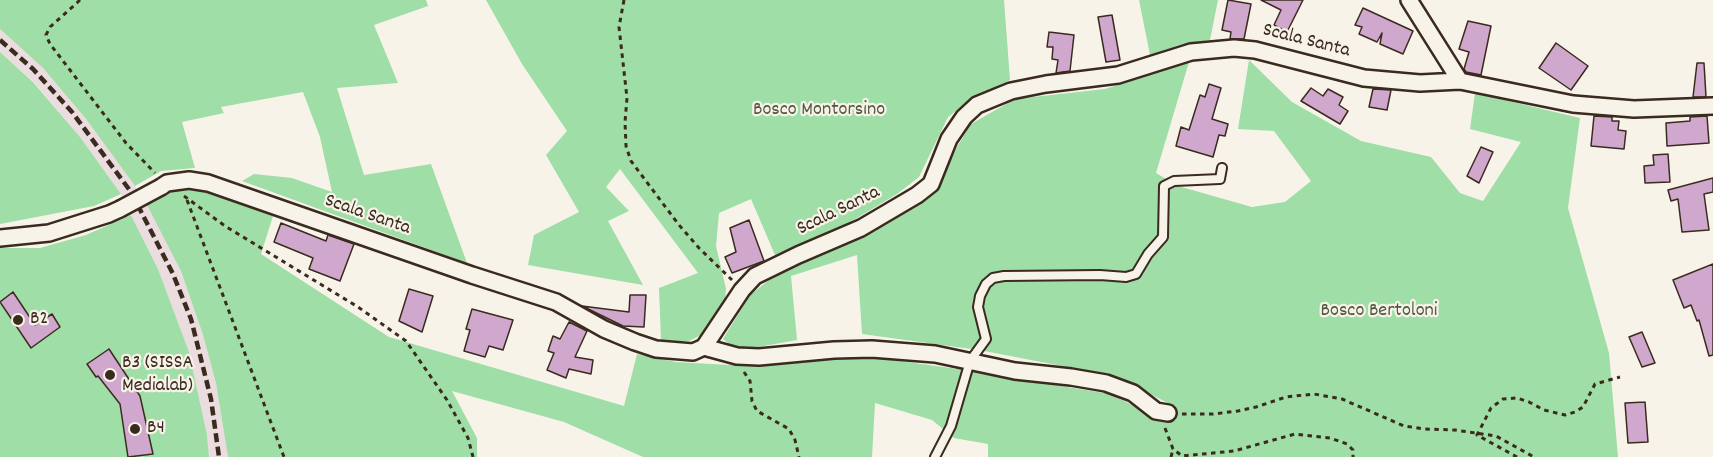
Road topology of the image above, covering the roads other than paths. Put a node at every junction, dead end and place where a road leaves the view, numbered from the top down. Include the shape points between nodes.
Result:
1 (1409, 0) edge
2 (1460, 81) junction
3 (1713, 106) edge
4 (1222, 168) dead end
5 (0, 238) edge
6 (704, 347) junction
7 (970, 361) junction
8 (1162, 412) road end
9 (935, 457) edge

1 - 2 street
2 - 3 street, Scala Santa via 1574,104 1634,109
2 - 6 street, Scala Santa via 1420,83 1364,78 1234,48 1191,52 1118,75 1046,84 988,99 953,131 931,184 851,233 755,276
4 - 7 lane via 1220,179 1174,181 1164,186 1163,237 1136,274 993,278 983,290 978,307 986,339
5 - 6 street, Scala Santa, bridge via 49,233 109,214 164,185 189,180 208,183 556,302 604,330 657,349 693,352
6 - 7 street via 736,356 872,349
7 - 8 street via 1106,384 1133,393
7 - 9 lane via 951,426

